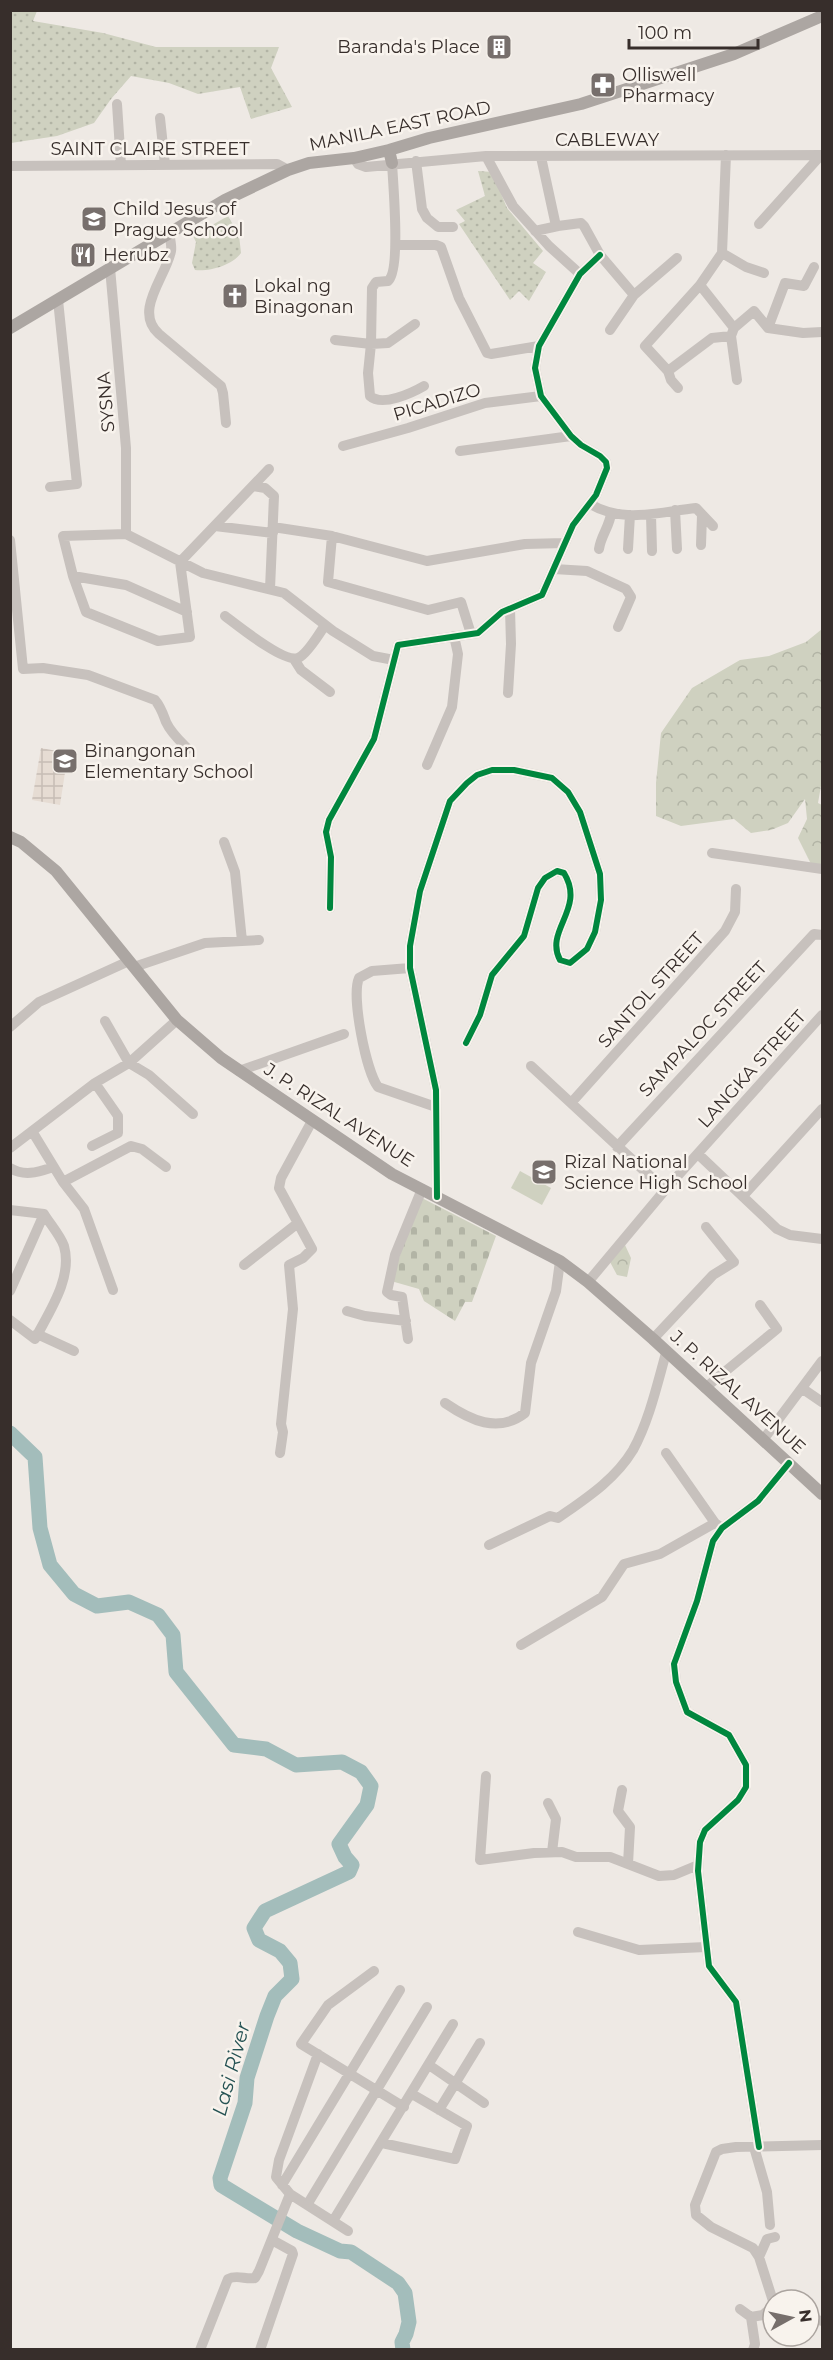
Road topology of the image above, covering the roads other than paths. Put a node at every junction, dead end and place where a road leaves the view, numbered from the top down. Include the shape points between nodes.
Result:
1 (822, 16) edge
2 (117, 104) dead end
3 (160, 117) dead end
4 (389, 150) junction
5 (726, 155) junction
6 (822, 155) edge
7 (486, 156) junction
8 (541, 157) junction
9 (354, 158) junction
10 (416, 161) junction
11 (392, 163) junction
12 (121, 165) junction
13 (165, 165) junction
14 (10, 166) edge
15 (288, 170) junction
16 (759, 224) dead end
17 (556, 226) junction
18 (453, 227) dead end
19 (535, 231) junction
20 (170, 233) junction
21 (396, 245) junction
22 (722, 253) junction
23 (600, 255) junction
24 (677, 258) dead end
25 (814, 267) dead end
26 (110, 268) junction
27 (580, 273) junction
28 (764, 273) dead end
29 (700, 285) junction
30 (634, 295) junction
31 (58, 300) junction
32 (415, 324) dead end
33 (10, 328) edge
34 (768, 328) junction
35 (610, 330) dead end
36 (733, 332) junction
37 (822, 332) edge
38 (335, 340) dead end
39 (371, 344) junction
40 (539, 346) junction
41 (668, 371) junction
42 (737, 380) dead end
43 (424, 386) dead end
44 (678, 388) dead end
45 (541, 396) junction
46 (226, 423) dead end
47 (571, 436) junction
48 (344, 446) dead end
49 (460, 451) dead end
50 (269, 469) dead end
51 (253, 486) junction
52 (50, 488) dead end
53 (590, 504) junction
54 (675, 510) junction
55 (610, 513) junction
56 (630, 515) junction
57 (651, 515) junction
58 (702, 515) junction
59 (215, 526) junction
60 (713, 526) dead end
61 (273, 530) junction
62 (126, 534) junction
63 (332, 536) junction
64 (10, 540) edge
65 (565, 543) junction
66 (701, 545) dead end
67 (599, 549) dead end
68 (628, 549) dead end
69 (677, 549) dead end
70 (652, 551) dead end
71 (180, 562) junction
72 (554, 569) junction
73 (73, 576) junction
74 (12, 578) edge
75 (270, 589) junction
76 (510, 609) junction
77 (186, 612) junction
78 (225, 616) dead end
79 (325, 625) junction
80 (618, 627) dead end
81 (471, 634) junction
82 (454, 636) junction
83 (294, 659) junction
84 (394, 660) junction
85 (330, 692) dead end
86 (508, 693) dead end
87 (188, 749) dead end
88 (427, 765) dead end
89 (10, 837) edge
90 (224, 842) dead end
91 (712, 853) dead end
92 (822, 869) edge
93 (736, 889) dead end
94 (330, 908) dead end
95 (818, 934) edge
96 (259, 940) dead end
97 (242, 941) junction
98 (132, 964) junction
99 (410, 968) junction
100 (822, 1014) edge
101 (177, 1020) junction
102 (105, 1021) dead end
103 (10, 1027) edge
104 (344, 1034) dead end
105 (466, 1043) dead end
106 (129, 1063) junction
107 (531, 1066) dead end
108 (239, 1071) junction
109 (95, 1083) junction
110 (571, 1103) junction
111 (436, 1107) junction
112 (822, 1109) edge
113 (193, 1114) dead end
114 (312, 1121) junction
115 (32, 1131) junction
116 (92, 1146) dead end
117 (618, 1147) junction
118 (10, 1148) edge
119 (699, 1154) junction
120 (53, 1167) junction
121 (166, 1167) dead end
122 (10, 1168) edge
123 (63, 1182) junction
124 (422, 1189) junction
125 (665, 1190) junction
126 (743, 1196) junction
127 (437, 1197) junction
128 (10, 1210) edge
129 (44, 1214) junction
130 (298, 1223) junction
131 (706, 1227) dead end
132 (822, 1239) edge
133 (560, 1261) junction
134 (244, 1265) dead end
135 (588, 1282) junction
136 (113, 1290) dead end
137 (10, 1291) edge
138 (760, 1305) dead end
139 (347, 1311) dead end
140 (10, 1320) edge
141 (406, 1321) junction
142 (37, 1334) junction
143 (408, 1339) dead end
144 (653, 1339) junction
145 (74, 1351) dead end
146 (666, 1353) junction
147 (822, 1361) edge
148 (705, 1388) junction
149 (803, 1389) junction
150 (822, 1402) edge
151 (445, 1404) dead end
152 (763, 1440) junction
153 (280, 1453) dead end
154 (666, 1453) dead end
155 (789, 1463) junction
156 (822, 1494) edge
157 (718, 1526) junction
158 (489, 1545) dead end
159 (521, 1646) dead end
160 (486, 1776) dead end
161 (622, 1790) dead end
162 (548, 1803) dead end
163 (552, 1852) junction
164 (628, 1864) junction
165 (698, 1865) junction
166 (578, 1932) dead end
167 (706, 1947) junction
168 (374, 1971) dead end
169 (400, 1990) dead end
170 (427, 2007) dead end
171 (453, 2025) dead end
172 (480, 2043) dead end
173 (318, 2054) junction
174 (429, 2065) junction
175 (350, 2074) junction
176 (456, 2082) junction
177 (376, 2090) junction
178 (412, 2094) junction
179 (484, 2103) dead end
180 (404, 2107) junction
181 (439, 2110) junction
182 (382, 2143) junction
183 (822, 2145) edge
184 (757, 2147) junction
185 (282, 2185) junction
186 (290, 2194) junction
187 (306, 2205) junction
188 (333, 2221) junction
189 (770, 2225) dead end
190 (348, 2231) dead end
191 (775, 2237) dead end
192 (272, 2240) junction
193 (759, 2257) junction
194 (769, 2288) edge
195 (740, 2309) dead end
196 (761, 2315) edge
197 (751, 2317) junction
198 (200, 2349) edge
199 (260, 2349) edge
200 (753, 2349) edge

1 - 4 main road, MANILA EAST ROAD via 734,54 650,83 555,111
2 - 12 street
3 - 13 street
4 - 9 main road, MANILA EAST ROAD
4 - 11 main road
5 - 6 street, CABLEWAY
5 - 8 street, CABLEWAY
5 - 22 street
6 - 16 street
7 - 8 street, CABLEWAY
7 - 10 street, CABLEWAY
7 - 19 street via 513,206
8 - 17 street
9 - 11 street, CABLEWAY via 366,167
9 - 15 main road, MANILA EAST ROAD via 309,163
10 - 11 street, CABLEWAY
10 - 18 street via 424,214 438,227
11 - 21 street
12 - 13 street, SAINT CLAIRE STREET
12 - 14 street, SAINT CLAIRE STREET
13 - 15 street, SAINT CLAIRE STREET via 277,164
15 - 20 main road, MANILA EAST ROAD via 247,188
17 - 19 street
17 - 23 street via 581,224
19 - 27 street
20 - 26 main road, MANILA EAST ROAD
20 - 46 street via 171,250 151,302 150,324 221,386
21 - 39 street via 392,279 376,282 372,288
21 - 40 street via 441,247 459,298 487,353
22 - 28 street
22 - 29 street
23 - 27 street
23 - 30 street
24 - 30 street
25 - 34 street via 804,286 785,284
26 - 31 main road, MANILA EAST ROAD
26 - 62 street, SYSNA via 126,448
27 - 40 street
29 - 36 street
29 - 41 street via 645,346
30 - 35 street
31 - 33 main road, MANILA EAST ROAD
31 - 52 street via 76,484
32 - 39 street via 388,343
34 - 36 street via 754,311
34 - 37 street
36 - 41 street via 712,338
36 - 42 street
38 - 39 street
39 - 43 street via 368,373 372,398 399,398
40 - 45 street via 535,368
41 - 44 street
45 - 47 street
45 - 48 street, PICADIZO via 485,403
47 - 49 street
47 - 53 street via 606,462 602,483
50 - 51 street
51 - 59 street
51 - 61 street via 265,488 274,496
53 - 55 street
53 - 65 street
54 - 57 street
54 - 58 street via 696,508
54 - 69 street
55 - 56 street
55 - 67 street
56 - 57 street
56 - 68 street
57 - 70 street
58 - 60 street
58 - 66 street
59 - 61 street
59 - 71 street
61 - 63 street
61 - 75 street
62 - 71 street
62 - 73 street via 63,536
63 - 65 street via 427,561 525,544
63 - 81 street via 328,582 428,610 461,602
64 - 74 street
65 - 72 street
71 - 75 street via 203,573
71 - 77 street
72 - 76 street via 542,595
72 - 80 street via 587,572 630,592
73 - 77 street via 126,585
73 - 77 street via 86,612 158,641 189,637
74 - 87 street via 23,669 88,675 155,700 167,724
75 - 79 street via 284,593
76 - 81 street
76 - 86 street
78 - 83 street
79 - 83 street via 305,653
79 - 84 street via 373,656
81 - 82 street
82 - 84 street via 398,645
82 - 88 street via 458,654 452,707
83 - 85 street via 301,670
84 - 94 street via 374,739 329,820 326,832 331,856
89 - 98 main road, J. P. RIZAL AVENUE via 56,871
90 - 97 street via 236,872
91 - 92 street
93 - 110 street, SANTOL STREET via 735,912 725,932
95 - 117 street, SAMPALOC STREET
96 - 97 street
97 - 98 street via 205,943
98 - 101 main road, J. P. RIZAL AVENUE
98 - 103 street via 39,1002
99 - 105 street via 420,891 450,801 466,783 492,770 552,778 580,812 600,874 601,900 595,932 578,958 570,963 560,960 555,942 570,907 571,884 558,871 545,878 538,888 524,936 492,975 480,1015
99 - 111 street via 436,1090
99 - 111 street via 372,971 359,978 360,1031 378,1087
100 - 119 street, LANGKA STREET
101 - 106 street
101 - 108 main road, J. P. RIZAL AVENUE
102 - 106 street
104 - 108 street
106 - 109 street
106 - 113 street via 149,1075
107 - 110 street
108 - 114 main road, J. P. RIZAL AVENUE
109 - 115 street
109 - 116 street via 118,1116 118,1133
110 - 117 street
111 - 127 street
112 - 126 street
114 - 124 main road, J. P. RIZAL AVENUE
114 - 130 street via 279,1188
115 - 118 street
115 - 120 street
117 - 125 street
119 - 125 street, LANGKA STREET
119 - 126 street
120 - 122 street via 30,1174
120 - 123 street
121 - 123 street via 142,1149 131,1146
123 - 136 street via 84,1209
124 - 127 main road, J. P. RIZAL AVENUE
124 - 141 street via 395,1255 387,1292 402,1296
125 - 135 street, LANGKA STREET
126 - 132 street via 777,1229 790,1236
127 - 133 main road, J. P. RIZAL AVENUE
128 - 129 street
129 - 137 street
129 - 142 street via 64,1245 66,1266 64,1280
130 - 134 street
130 - 153 street via 312,1249 289,1265 293,1310
131 - 144 street via 734,1262 713,1275
133 - 135 main road, J. P. RIZAL AVENUE
133 - 151 street via 556,1291 531,1364 525,1413 507,1423 479,1423
135 - 144 main road, J. P. RIZAL AVENUE
138 - 148 street via 777,1329
139 - 141 street
140 - 142 street via 35,1339
141 - 143 street
142 - 145 street
144 - 146 main road, J. P. RIZAL AVENUE
146 - 148 main road, J. P. RIZAL AVENUE
146 - 158 street via 646,1419 633,1449 618,1469 601,1487 558,1518 550,1516
147 - 149 street
148 - 152 main road, J. P. RIZAL AVENUE
149 - 150 street
149 - 152 street
152 - 155 main road, J. P. RIZAL AVENUE
154 - 157 street
155 - 156 main road, J. P. RIZAL AVENUE
155 - 157 street via 758,1501
157 - 159 street via 660,1554 624,1564 602,1598
157 - 165 street via 674,1664 687,1712 729,1735 746,1765 746,1787 738,1800 705,1830
160 - 163 street via 480,1860
161 - 164 street via 618,1811 630,1827
162 - 163 street via 556,1819
163 - 164 street via 610,1857
164 - 165 street via 659,1876 674,1875
165 - 167 street
166 - 167 street via 639,1950
167 - 184 street via 710,1966 736,2002
168 - 173 street via 328,2005 301,2044
169 - 175 street
170 - 177 street
171 - 174 street
172 - 176 street
173 - 175 street
173 - 185 street via 279,2160 276,2177
174 - 176 street
174 - 178 street
175 - 177 street
175 - 185 street
176 - 179 street
176 - 181 street
177 - 180 street
177 - 187 street
178 - 180 street
178 - 181 street
180 - 182 street
181 - 182 street via 467,2126 455,2159
182 - 188 street
183 - 184 street
184 - 189 street
184 - 193 street via 716,2152 695,2205 696,2215 753,2248
185 - 186 street
186 - 187 street
186 - 192 street
187 - 188 street
188 - 190 street
191 - 193 street via 767,2239
192 - 198 street via 255,2278 228,2279
192 - 199 street via 293,2254
193 - 194 street
195 - 197 street
196 - 197 street
197 - 200 street

